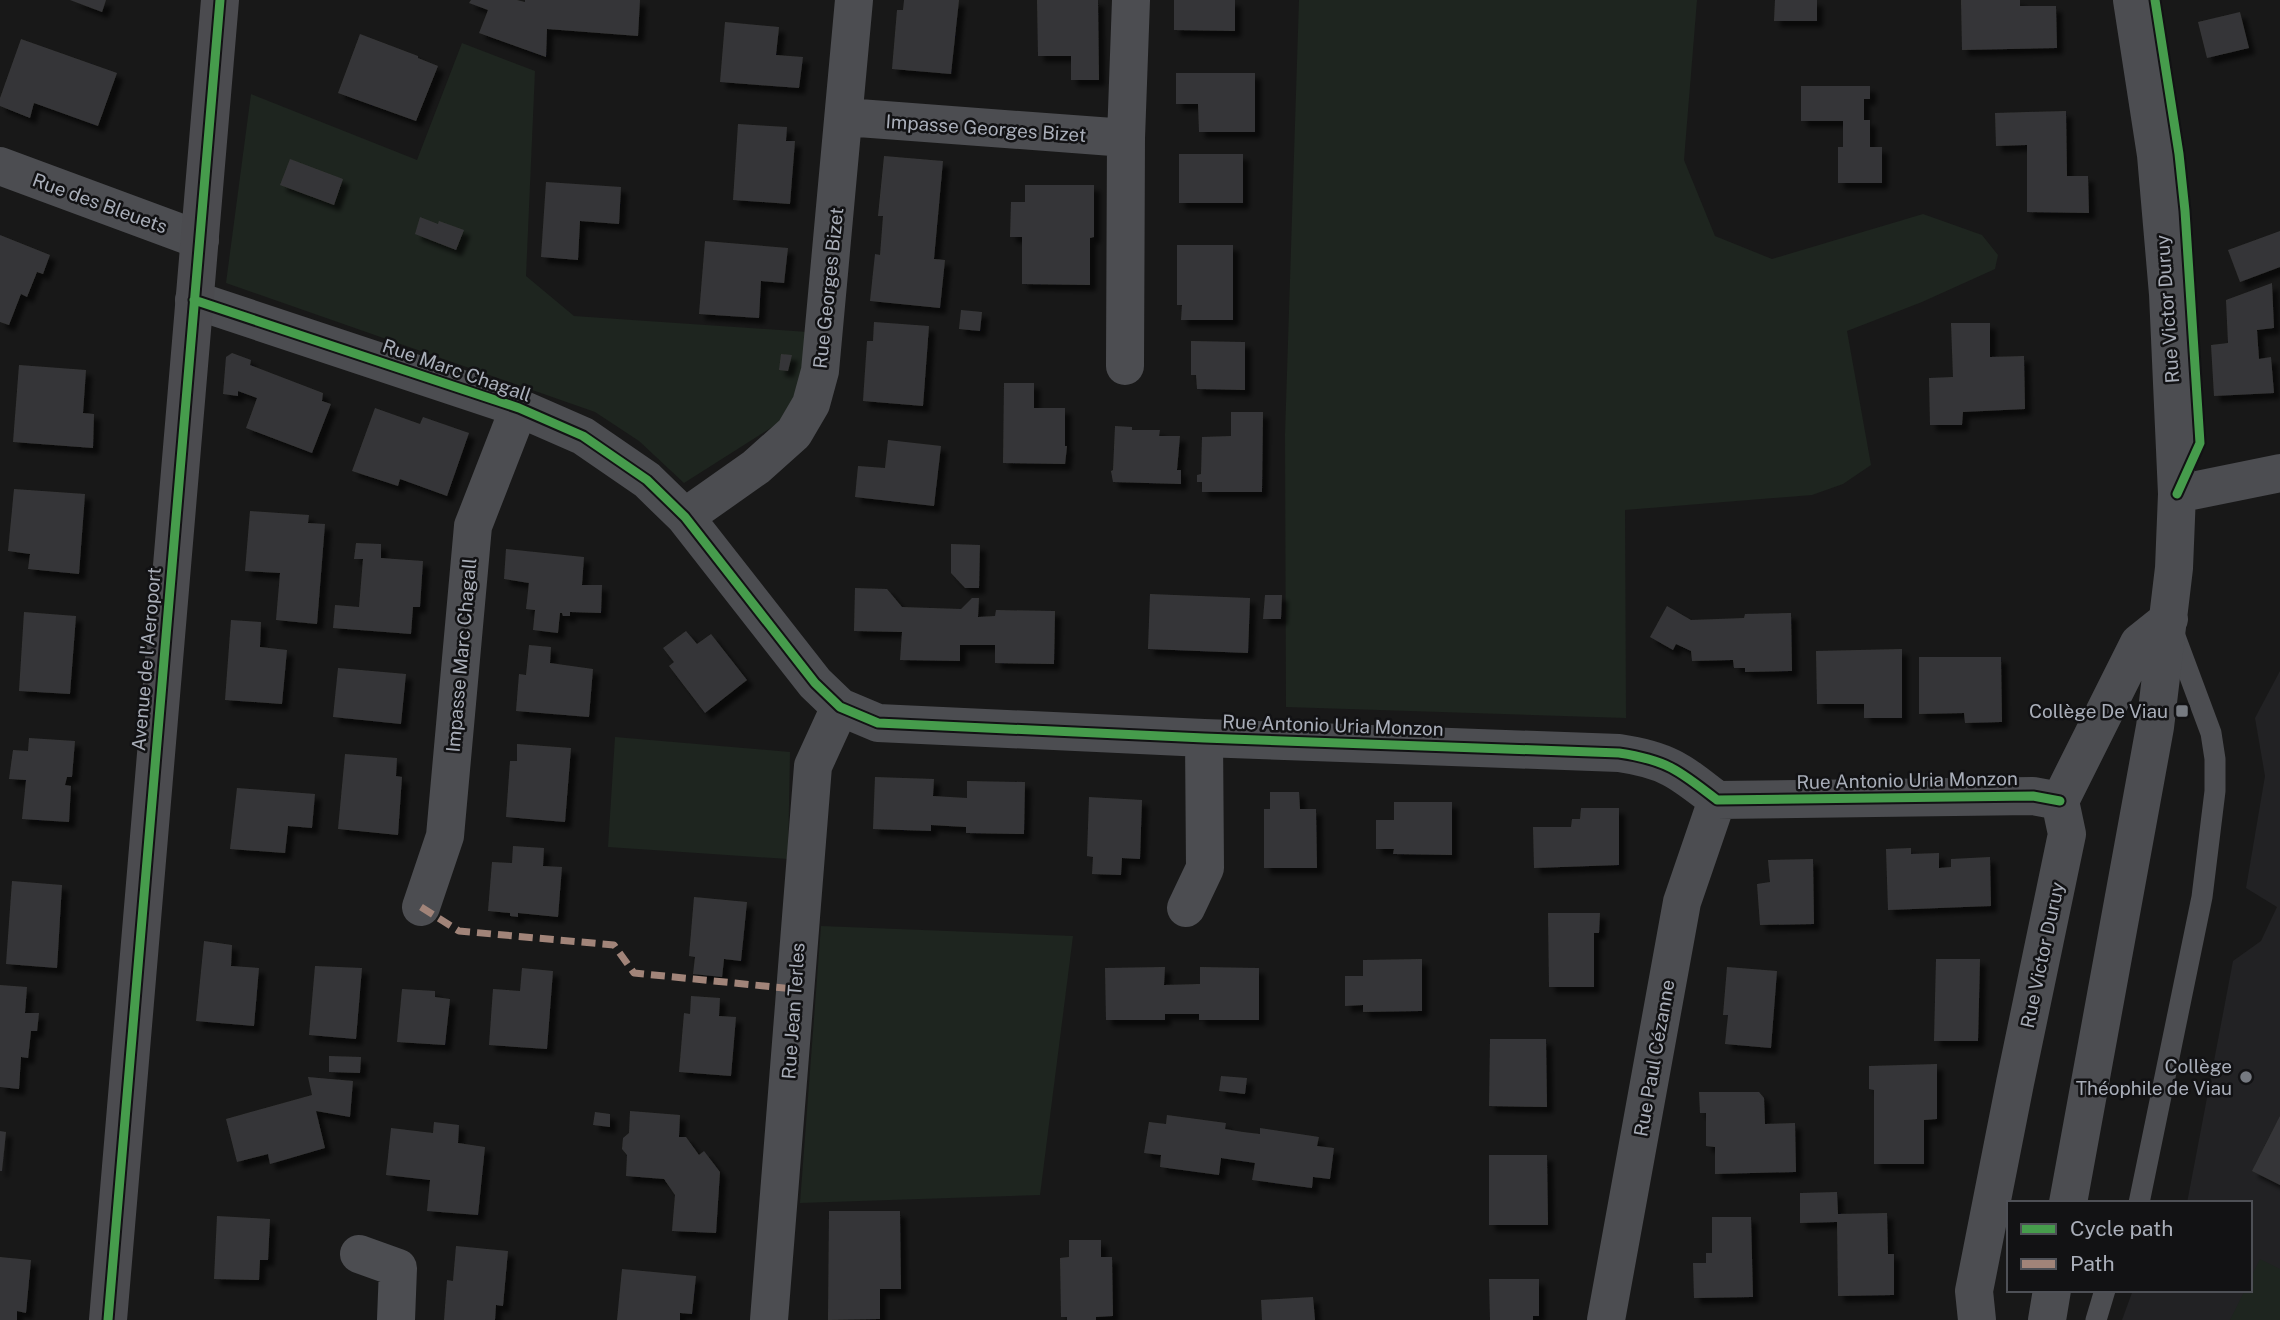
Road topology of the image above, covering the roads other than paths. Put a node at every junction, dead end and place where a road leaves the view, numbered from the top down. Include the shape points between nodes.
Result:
1 (220, 0) edge
2 (855, 0) edge
3 (1132, 0) edge
4 (2132, 0) edge
5 (845, 117) junction
6 (1126, 138) junction
7 (0, 166) edge
8 (200, 240) junction
9 (194, 300) junction
10 (1125, 366) dead end
11 (519, 408) junction
12 (2280, 473) edge
13 (2177, 494) junction
14 (684, 517) junction
15 (2169, 619) junction
16 (840, 707) junction
17 (1204, 738) junction
18 (1717, 800) junction
19 (2060, 800) junction
20 (421, 907) dead end
21 (1186, 908) dead end
22 (2068, 1201) edge
23 (2139, 1201) edge
24 (359, 1254) dead end
25 (2052, 1292) edge
26 (2104, 1292) edge
27 (108, 1320) edge
28 (396, 1320) edge
29 (769, 1320) edge
30 (1606, 1320) edge
31 (1977, 1320) edge
32 (2047, 1320) edge
33 (2096, 1320) edge

1 - 8 street, Avenue de l'Aeroport
2 - 5 street, Rue Georges Bizet
3 - 6 street
4 - 13 street, Rue Victor Duruy via 2156,155
5 - 6 street, Impasse Georges Bizet
5 - 14 street, Rue Georges Bizet via 820,371 811,404 794,433 766,459
6 - 10 street
7 - 8 street, Rue des Bleuets
8 - 9 street, Avenue de l'Aeroport
9 - 11 street, Rue Marc Chagall
9 - 27 street, Avenue de l'Aeroport
11 - 14 street, Rue Marc Chagall via 612,454
11 - 20 street, Impasse Marc Chagall via 473,526 445,836
12 - 13 street
13 - 15 street, Rue Victor Duruy
14 - 16 street, Rue Antonio Uria Monzon via 815,683
15 - 19 street via 2139,643
15 - 22 street, Rue Victor Duruy via 2155,727
15 - 23 lane via 2211,733 2215,791 2202,897
16 - 17 street, Rue Antonio Uria Monzon via 878,723
16 - 29 street, Rue Jean Terles via 813,766
17 - 18 street, Rue Antonio Uria Monzon via 1619,752 1649,757 1677,769
17 - 21 street via 1205,868
18 - 19 street, Rue Antonio Uria Monzon via 2033,796
18 - 30 street, Rue Paul Cézanne via 1682,902
19 - 31 street, Rue Victor Duruy via 2067,834 1976,1278
24 - 28 street via 398,1269
25 - 32 street
26 - 33 lane

